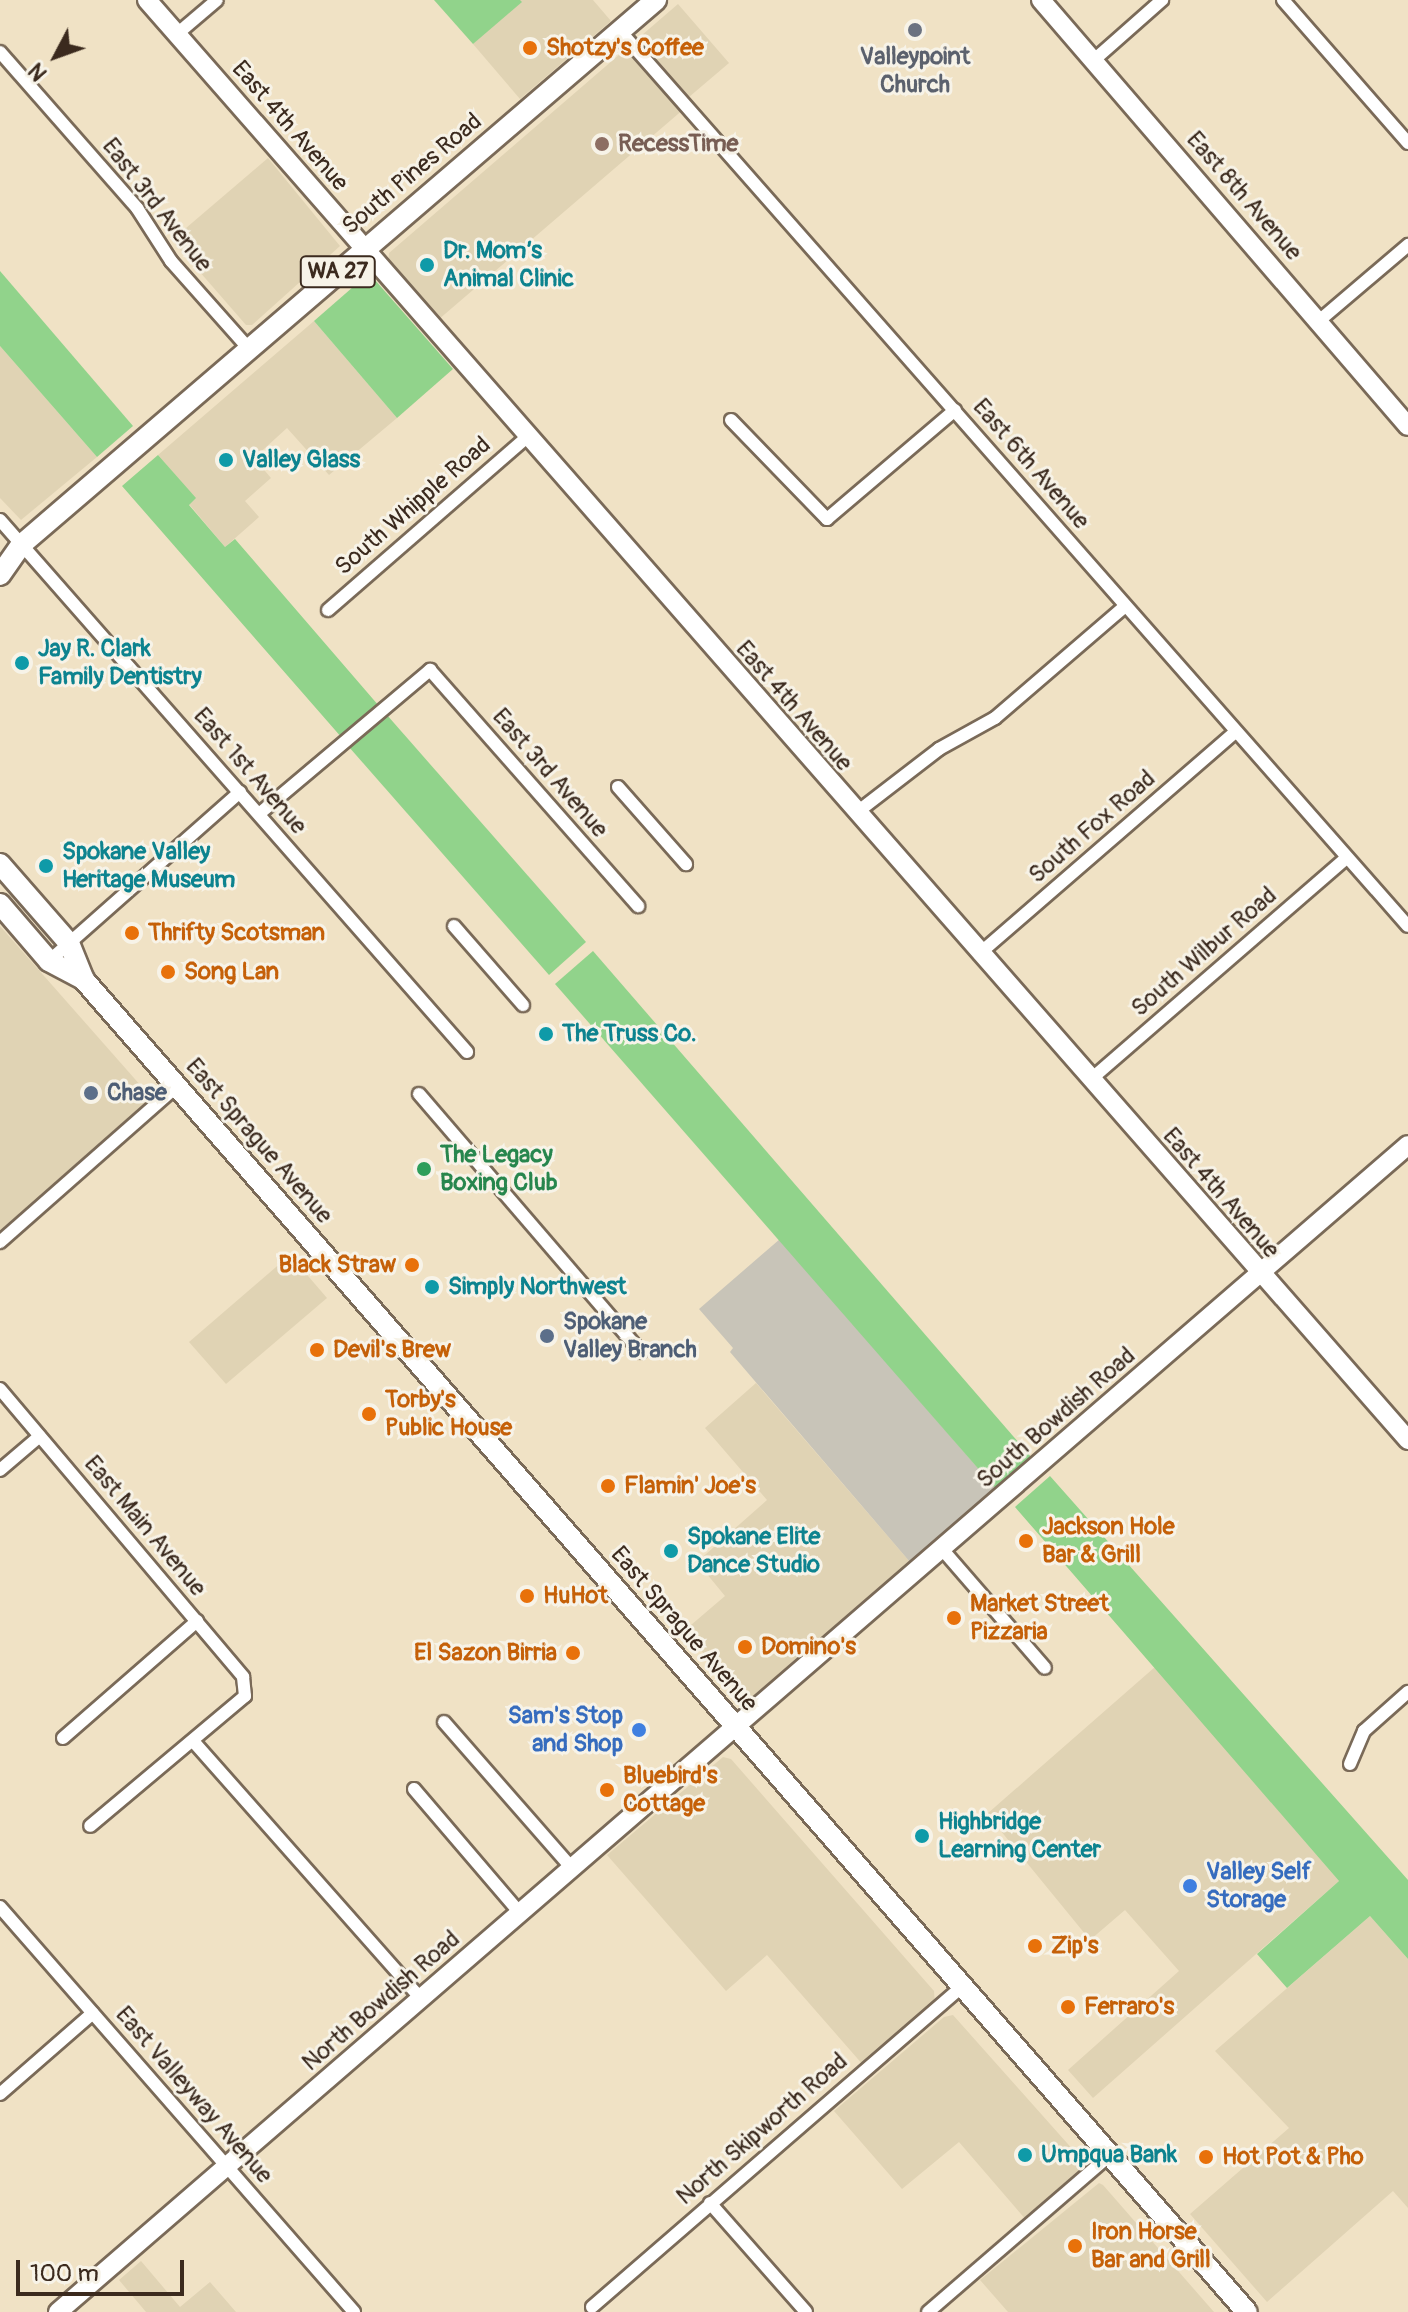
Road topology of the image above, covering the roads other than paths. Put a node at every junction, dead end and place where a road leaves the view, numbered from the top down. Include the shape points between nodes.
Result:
1 (147, 0) edge
2 (217, 0) edge
3 (656, 0) edge
4 (1041, 0) edge
5 (1162, 0) edge
6 (1283, 0) edge
7 (620, 31) junction
8 (177, 34) junction
9 (0, 52) edge
10 (1094, 60) junction
11 (1408, 143) edge
12 (1408, 245) edge
13 (365, 248) junction
14 (1320, 320) junction
15 (249, 349) junction
16 (955, 410) junction
17 (731, 420) dead end
18 (1408, 426) edge
19 (528, 436) junction
20 (0, 520) edge
21 (21, 545) junction
22 (0, 552) edge
23 (0, 575) edge
24 (1125, 606) junction
25 (328, 610) dead end
26 (1235, 732) junction
27 (618, 787) dead end
28 (240, 792) junction
29 (856, 813) junction
30 (259, 814) junction
31 (1346, 858) junction
32 (0, 864) edge
33 (686, 864) dead end
34 (0, 904) edge
35 (638, 906) dead end
36 (454, 926) dead end
37 (1408, 926) edge
38 (69, 943) junction
39 (979, 954) junction
40 (49, 961) junction
41 (84, 980) junction
42 (523, 1005) dead end
43 (467, 1052) dead end
44 (1090, 1080) junction
45 (177, 1086) junction
46 (419, 1094) dead end
47 (1408, 1145) edge
48 (0, 1242) edge
49 (1260, 1272) junction
50 (641, 1352) dead end
51 (0, 1389) edge
52 (40, 1436) junction
53 (1408, 1440) edge
54 (0, 1470) edge
55 (942, 1549) junction
56 (197, 1621) junction
57 (1045, 1668) dead end
58 (1408, 1692) edge
59 (444, 1722) dead end
60 (736, 1728) junction
61 (63, 1738) dead end
62 (193, 1741) junction
63 (1350, 1764) dead end
64 (414, 1789) dead end
65 (90, 1826) dead end
66 (572, 1868) junction
67 (0, 1907) edge
68 (520, 1913) junction
69 (962, 1986) junction
70 (420, 1998) junction
71 (93, 2013) junction
72 (0, 2094) edge
73 (1110, 2155) junction
74 (227, 2166) junction
75 (710, 2203) junction
76 (592, 2307) dead end
77 (58, 2312) edge
78 (354, 2312) edge
79 (806, 2312) edge
80 (928, 2312) edge
81 (1247, 2312) edge

1 - 8 street, East 4th Avenue
2 - 8 street
3 - 7 main road, South Pines Road / WA 27
4 - 10 street, East 8th Avenue
5 - 10 street
6 - 11 street
7 - 13 main road, South Pines Road / WA 27
7 - 16 street, East 6th Avenue
8 - 13 street, East 4th Avenue
9 - 15 street, East 3rd Avenue via 137,208 171,261
10 - 14 street, East 8th Avenue
12 - 14 street
13 - 15 main road, South Pines Road / WA 27
13 - 19 street, East 4th Avenue
14 - 18 street, East 8th Avenue
15 - 21 main road, South Pines Road / WA 27
16 - 17 street via 827,519
16 - 24 street, East 6th Avenue
19 - 25 street, South Whipple Road
19 - 29 street, East 4th Avenue
20 - 21 street, East 1st Avenue
21 - 22 main road, South Pines Road / WA 27
21 - 23 main road, South Pines Road / WA 27
21 - 28 street, East 1st Avenue
24 - 26 street, East 6th Avenue
24 - 29 street via 995,718 939,749
26 - 31 street, East 6th Avenue
26 - 39 street, South Fox Road
27 - 33 street
28 - 30 street, East 1st Avenue
28 - 38 street
29 - 39 street, East 4th Avenue
30 - 35 street, East 3rd Avenue via 430,670
30 - 43 street, East 1st Avenue
31 - 37 street, East 6th Avenue
31 - 44 street, South Wilbur Road
32 - 38 main road, East Sprague Avenue
34 - 40 main road, East Sprague Avenue
36 - 42 street
38 - 40 street
38 - 41 main road, East Sprague Avenue
39 - 44 street, East 4th Avenue
40 - 41 main road, East Sprague Avenue
41 - 45 main road, East Sprague Avenue
44 - 49 street, East 4th Avenue
45 - 48 street
45 - 60 main road, East Sprague Avenue
46 - 50 street
47 - 49 street, South Bowdish Road
49 - 53 street, East 4th Avenue
49 - 55 street, South Bowdish Road
51 - 52 street, East Main Avenue
52 - 54 street
52 - 56 street, East Main Avenue
55 - 57 street
55 - 60 street, South Bowdish Road
56 - 61 street
56 - 62 street, East Main Avenue via 243,1677 245,1696
58 - 63 street via 1364,1731
59 - 66 street
60 - 66 street, North Bowdish Road
60 - 69 main road, East Sprague Avenue
62 - 65 street
62 - 70 street
64 - 68 street
66 - 68 street, North Bowdish Road
67 - 71 street, East Valleyway Avenue
68 - 70 street, North Bowdish Road
69 - 73 main road, East Sprague Avenue
69 - 75 street, North Skipworth Road
70 - 74 street, North Bowdish Road
71 - 72 street
71 - 74 street, East Valleyway Avenue
73 - 80 street
73 - 81 main road, East Sprague Avenue
74 - 77 street, North Bowdish Road
74 - 78 street, East Valleyway Avenue
75 - 76 street, North Skipworth Road
75 - 79 street

